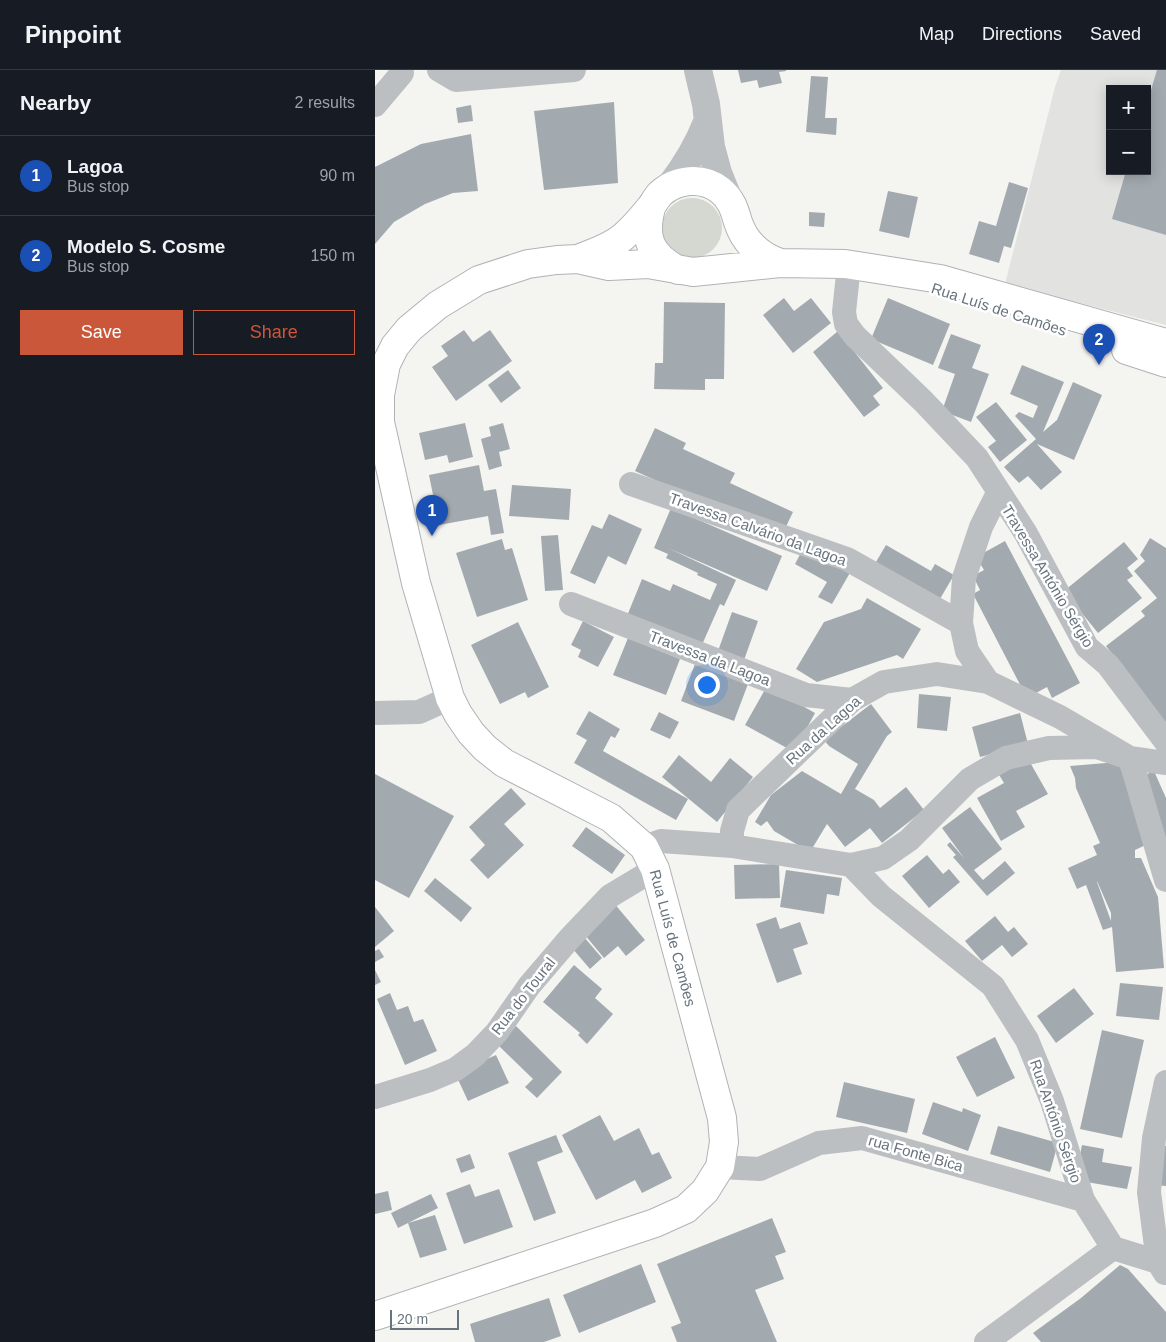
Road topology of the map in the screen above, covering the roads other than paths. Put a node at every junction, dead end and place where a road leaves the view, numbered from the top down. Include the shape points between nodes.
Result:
1 (439, 70) edge
2 (573, 70) edge
3 (698, 70) edge
4 (402, 73) dead end
5 (497, 73) edge
6 (375, 105) edge
7 (707, 122) junction
8 (671, 186) junction
9 (727, 195) junction
10 (651, 208) junction
11 (738, 222) junction
12 (578, 259) junction
13 (780, 263) junction
14 (849, 265) junction
15 (708, 269) junction
16 (678, 270) junction
17 (890, 272) junction
18 (1166, 343) edge
19 (1166, 363) edge
20 (631, 484) dead end
21 (998, 492) junction
22 (571, 604) dead end
23 (961, 623) junction
24 (988, 682) junction
25 (450, 698) junction
26 (852, 700) junction
27 (375, 713) edge
28 (1166, 742) edge
29 (1130, 758) junction
30 (1166, 763) edge
31 (732, 846) junction
32 (650, 858) junction
33 (851, 864) junction
34 (1166, 880) edge
35 (1166, 1082) edge
36 (375, 1097) edge
37 (720, 1167) junction
38 (1083, 1200) junction
39 (1113, 1248) junction
40 (1162, 1268) edge
41 (375, 1316) edge
42 (986, 1342) edge

1 - 5 street via 457,80
2 - 5 street
3 - 7 street via 707,104
4 - 6 street
7 - 8 street via 701,139
7 - 9 street via 718,173
8 - 9 main road via 701,181
8 - 10 main road, Rua Luís de Camões via 659,195
9 - 11 main road, Rua Luís de Camões via 735,208
10 - 12 main road, Rua Luís de Camões via 621,239
10 - 16 main road via 647,230 654,252 664,263
11 - 13 main road, Rua Luís de Camões via 749,244
11 - 15 main road via 737,237 731,251
12 - 16 main road, Rua Luís de Camões via 609,266 648,264
12 - 25 main road, Rua Luís de Camões via 528,264 479,280 437,305 409,329 386,364 380,395 380,422 416,583
13 - 14 main road, Rua Luís de Camões
13 - 15 main road, Rua Luís de Camões
14 - 17 main road, Rua Luís de Camões
14 - 21 street, Travessa António Sérgio via 844,312 846,324 977,458
15 - 16 main road, Rua Luís de Camões
17 - 18 main road, Rua Luís de Camões via 939,279
17 - 19 main road, Rua Luís de Camões via 935,290
20 - 23 street, Travessa Calvário da Lagoa via 847,559
21 - 23 street via 981,527 964,578
21 - 28 street, Travessa António Sérgio via 1025,532 1087,647 1108,665
22 - 26 street, Travessa da Lagoa via 806,695
23 - 24 street via 967,651
24 - 26 street, Rua da Lagoa via 937,674 884,682
24 - 29 street via 1060,717
25 - 27 street via 419,712
25 - 32 main road, Rua Luís de Camões via 462,720 485,748 504,763 611,818
26 - 31 street, Rua da Lagoa via 738,810
29 - 30 street
29 - 33 street, Rua do Toural via 1097,747 1049,748 1006,758 970,778 909,840 883,858
29 - 34 street
31 - 32 street, Rua do Toural via 661,841
31 - 33 street, Rua do Toural
32 - 36 street, Rua do Toural via 570,938 529,986 497,1032 475,1055 447,1073
32 - 37 main road, Rua Luís de Camões via 722,1118 724,1142
33 - 38 street, Rua António Sérgio via 881,896 993,986 1027,1040 1052,1101
35 - 40 street via 1154,1138 1149,1192
37 - 38 street, rua Fonte Bica via 760,1169 819,1143 862,1138
37 - 41 main road, Rua Luís de Camões via 705,1191 686,1209 655,1223
38 - 39 street, Rua António Sérgio
39 - 40 street
39 - 42 street

